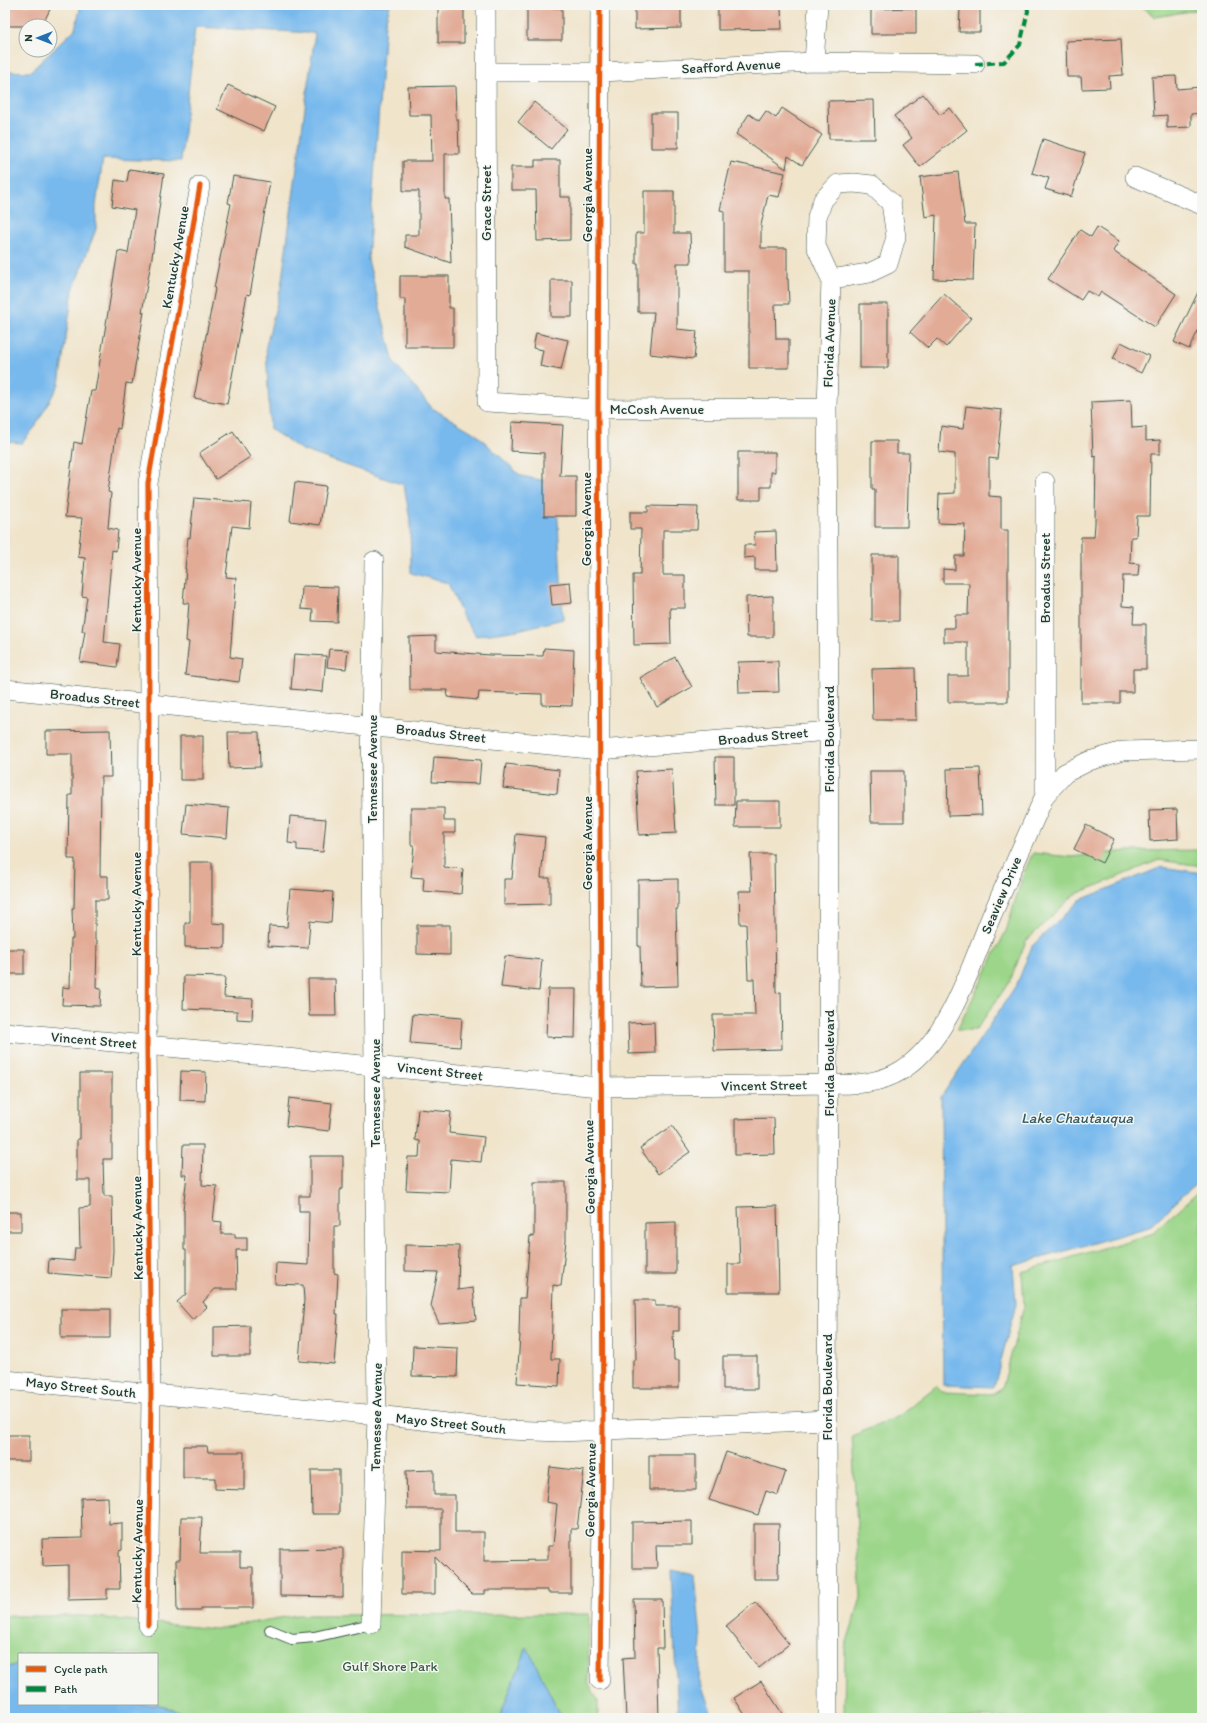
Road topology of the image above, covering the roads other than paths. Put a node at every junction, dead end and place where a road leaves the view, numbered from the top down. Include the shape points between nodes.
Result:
1 (486, 5) edge
2 (600, 5) edge
3 (818, 5) edge
4 (814, 62) junction
5 (976, 64) dead end
6 (486, 72) junction
7 (600, 72) junction
8 (1135, 178) dead end
9 (200, 186) dead end
10 (1202, 205) edge
11 (831, 279) junction
12 (487, 402) joint
13 (827, 408) junction
14 (598, 410) junction
15 (1045, 482) dead end
16 (374, 561) dead end
17 (5, 689) edge
18 (149, 704) junction
19 (371, 726) junction
20 (829, 731) junction
21 (599, 750) junction
22 (1202, 750) edge
23 (1045, 795) junction
24 (5, 1032) edge
25 (147, 1045) junction
26 (375, 1065) junction
27 (829, 1084) junction
28 (600, 1087) junction
29 (5, 1380) edge
30 (151, 1394) junction
31 (377, 1415) junction
32 (827, 1420) junction
33 (603, 1429) junction
34 (371, 1624) joint
35 (148, 1625) dead end
36 (270, 1630) dead end
37 (600, 1680) dead end
38 (828, 1718) edge

1 - 6 street, Grace Street
2 - 7 street, Georgia Avenue
3 - 4 street
4 - 5 street, Seafford Avenue
4 - 7 street, Seafford Avenue
6 - 7 street, Seafford Avenue
6 - 12 street, Grace Street
7 - 14 street, Georgia Avenue
8 - 10 street
9 - 18 street, Kentucky Avenue via 148,483
11 - 11 street, Florida Avenue via 816,246 817,216 823,200 838,184 872,185 891,203 896,237 888,264 869,273
11 - 13 street, Florida Avenue
12 - 14 street, McCosh Avenue
13 - 14 street, McCosh Avenue
13 - 20 street, Florida Boulevard
14 - 21 street, Georgia Avenue
15 - 23 street, Broadus Street
16 - 19 street, Tennessee Avenue
17 - 18 street, Broadus Street
18 - 19 street, Broadus Street
18 - 25 street, Kentucky Avenue
19 - 21 street, Broadus Street
19 - 26 street, Tennessee Avenue
20 - 21 street, Broadus Street
20 - 27 street, Florida Boulevard
21 - 28 street, Georgia Avenue
22 - 23 street, Seaview Drive via 1123,751 1089,761 1065,773
23 - 27 street, Seaview Drive via 949,1016 925,1050 902,1070 876,1081 856,1085
24 - 25 street, Vincent Street
25 - 26 street, Vincent Street
25 - 30 street, Kentucky Avenue
26 - 28 street, Vincent Street
26 - 31 street, Tennessee Avenue
27 - 28 street, Vincent Street
27 - 32 street, Florida Boulevard
28 - 33 street, Georgia Avenue
29 - 30 street, Mayo Street South
30 - 31 street, Mayo Street South
30 - 35 street, Kentucky Avenue
31 - 33 street, Mayo Street South via 508,1430 561,1432
31 - 34 street, Tennessee Avenue
32 - 33 street, Mayo Street South
32 - 38 street, Florida Boulevard
33 - 37 street, Georgia Avenue
34 - 36 lane via 314,1637 292,1639

